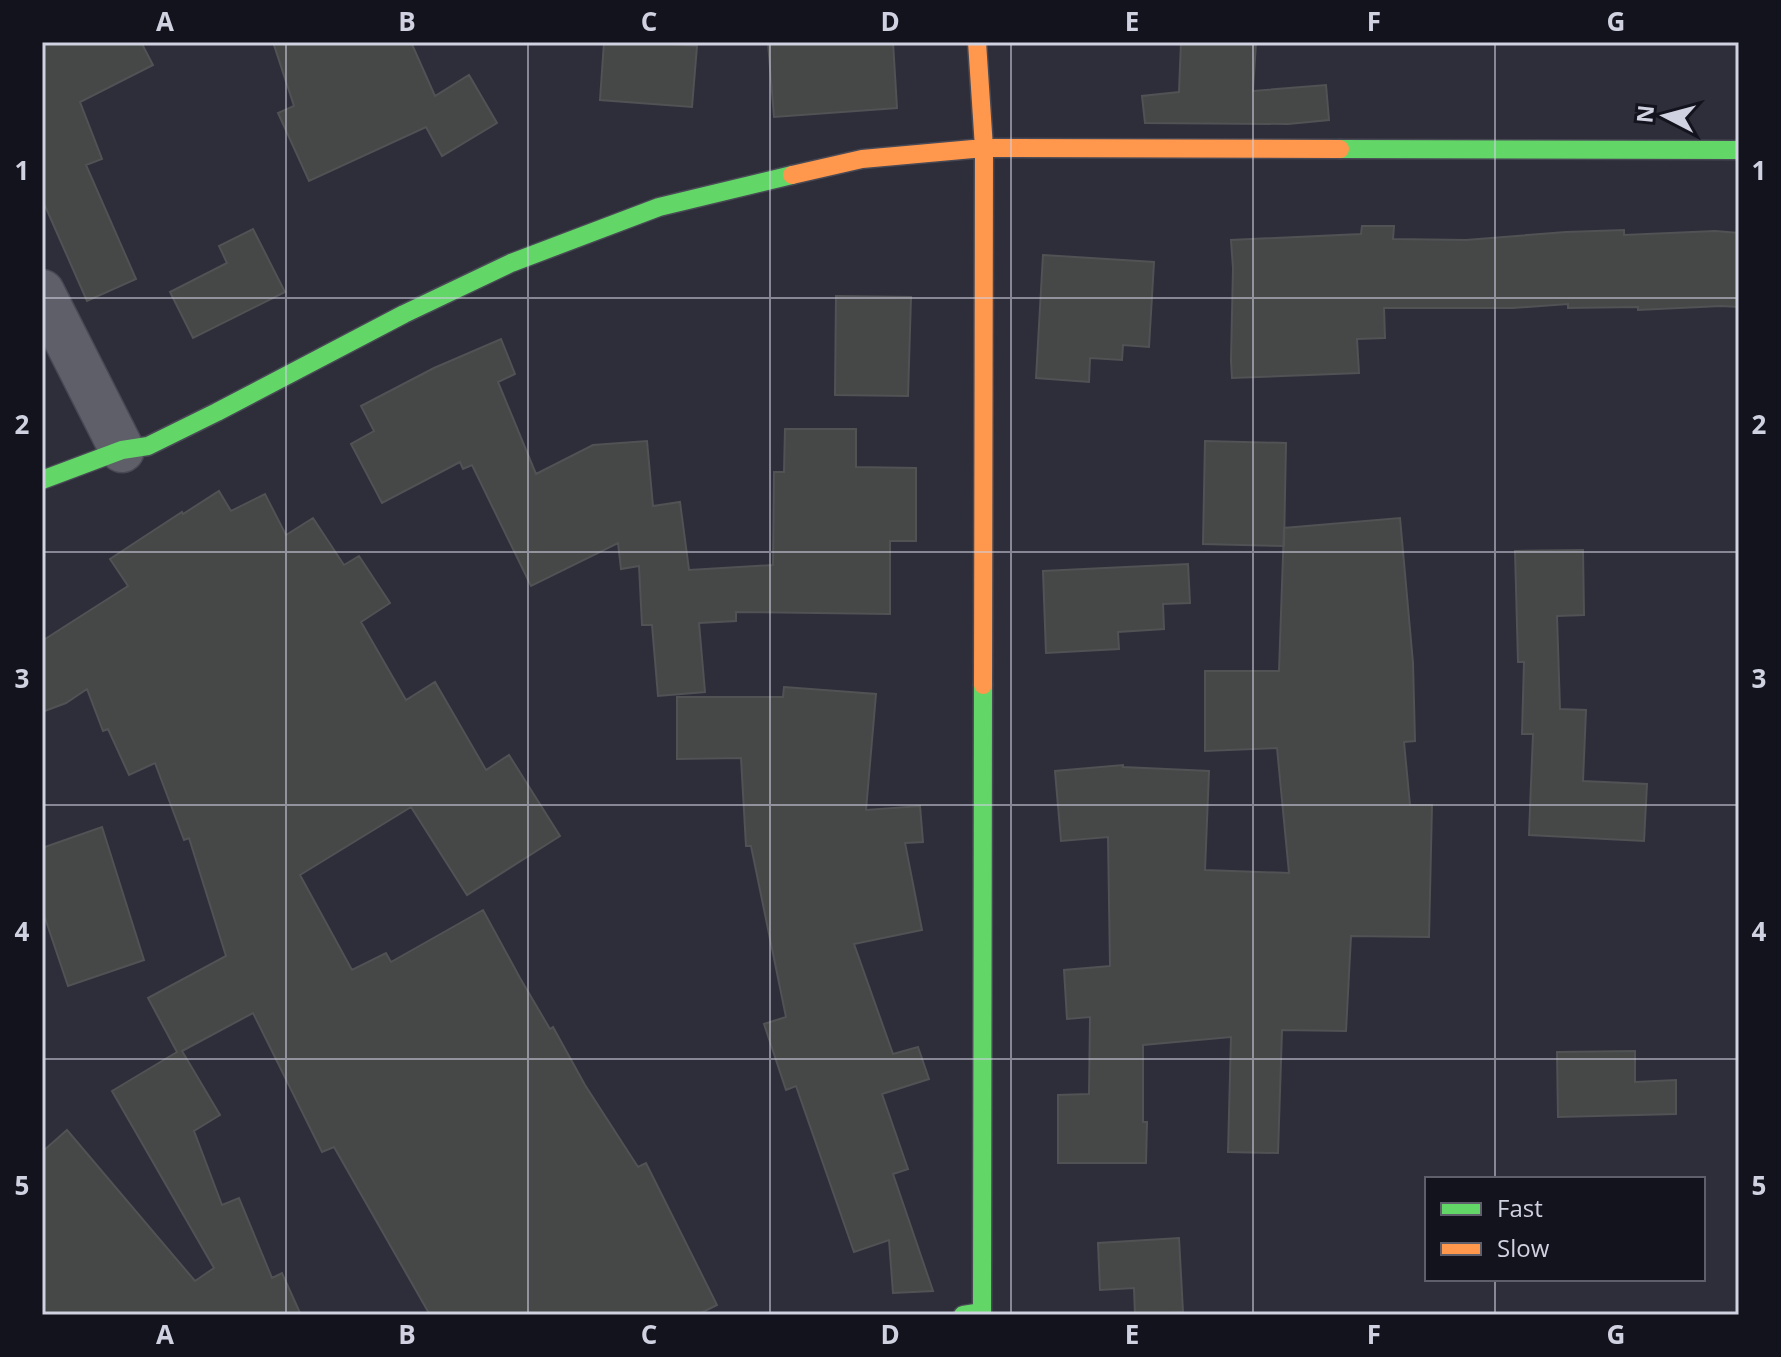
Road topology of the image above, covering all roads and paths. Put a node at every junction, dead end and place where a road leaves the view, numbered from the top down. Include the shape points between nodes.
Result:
1 (977, 42) edge
2 (984, 148) junction
3 (1739, 150) edge
4 (42, 292) edge
5 (122, 450) junction
6 (42, 480) edge
7 (963, 1315) edge

1 - 2 street
2 - 3 street
2 - 5 street via 862,159 659,207 511,263 148,446
2 - 7 street via 982,1312
4 - 5 street
5 - 6 street

